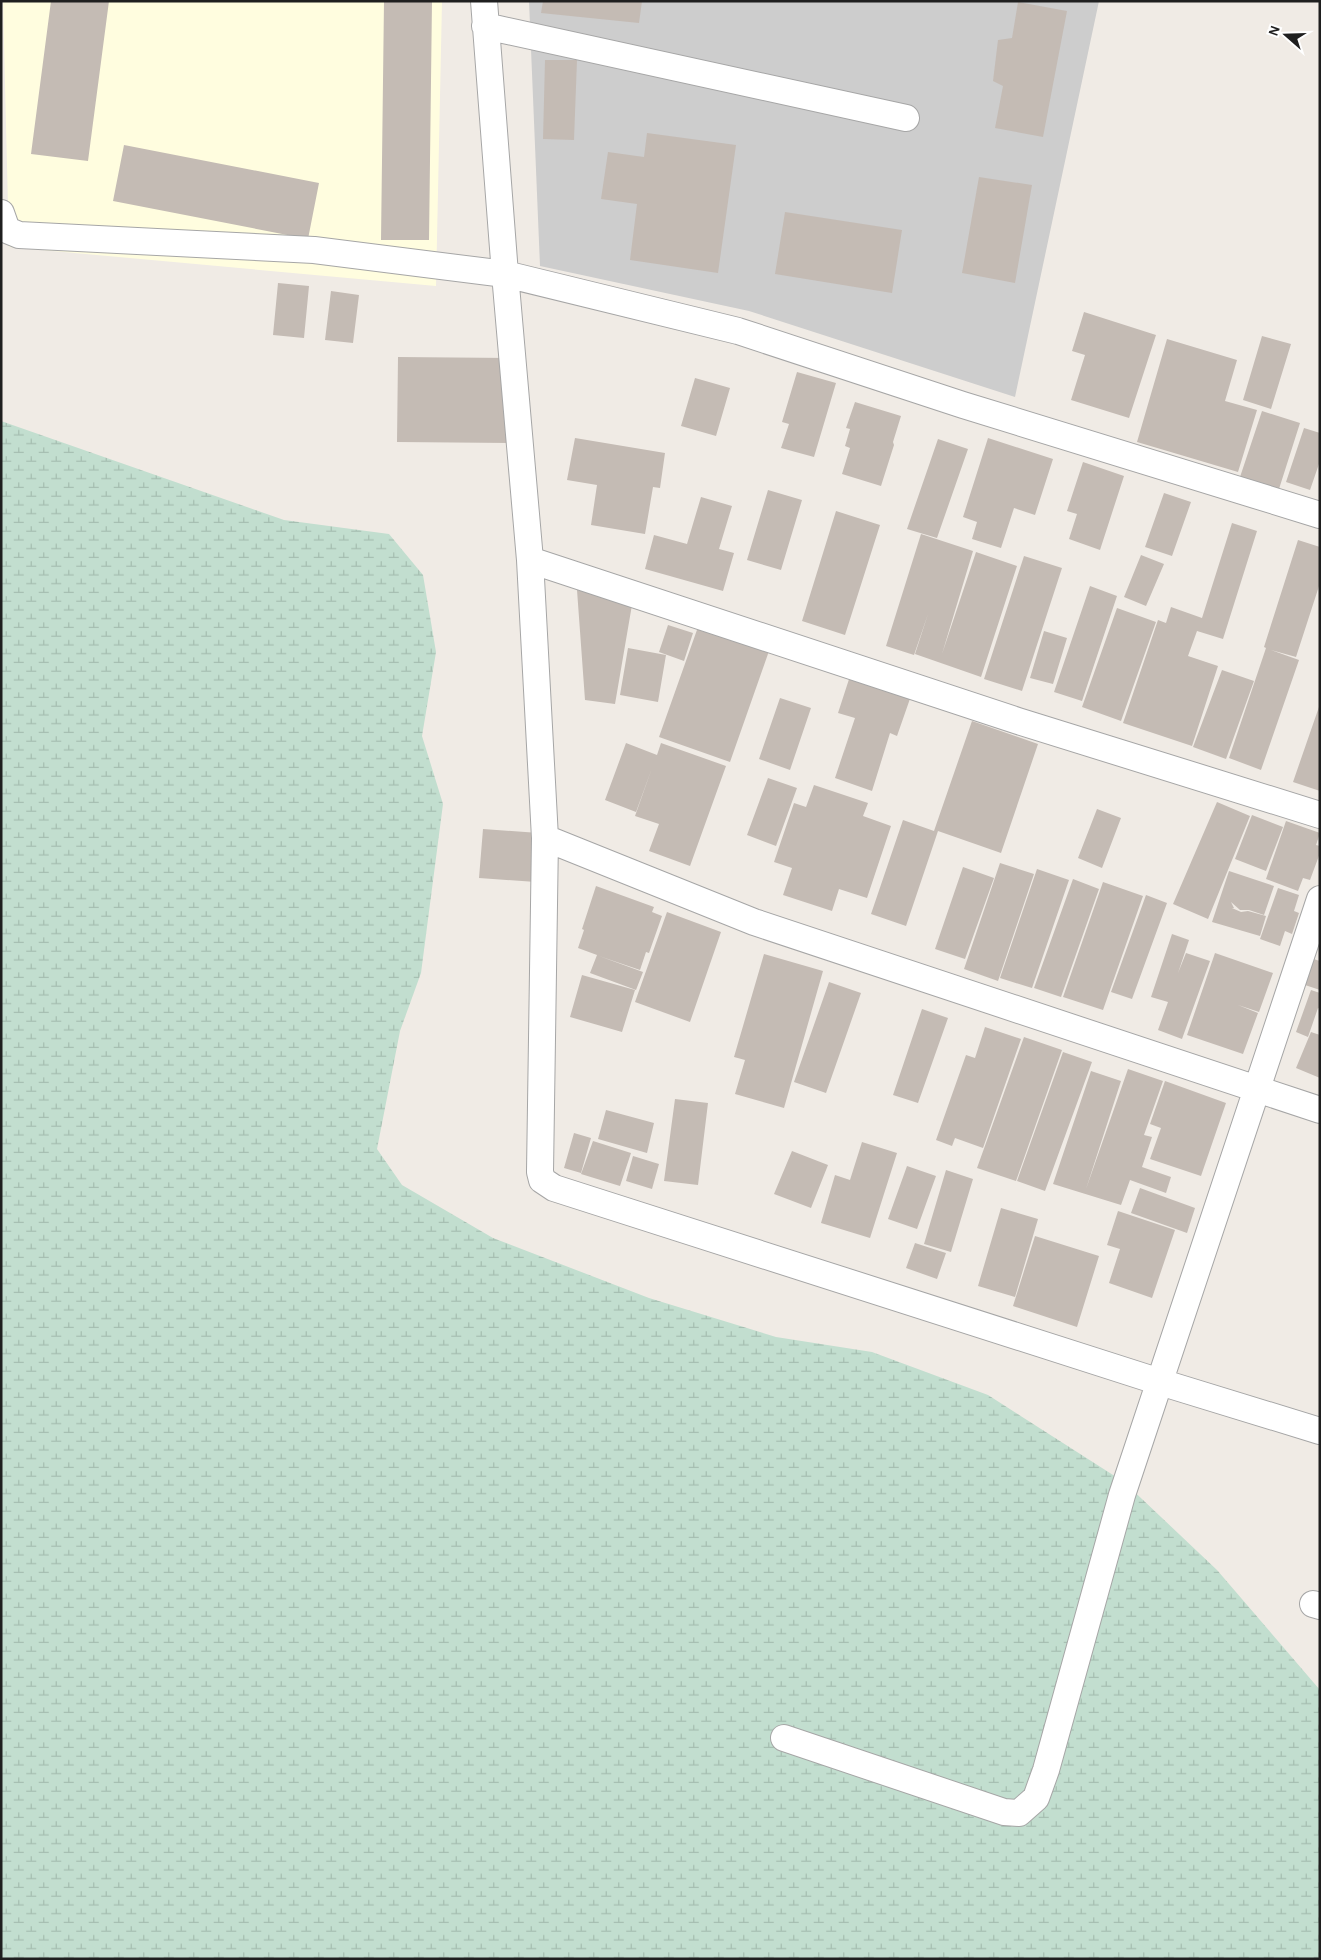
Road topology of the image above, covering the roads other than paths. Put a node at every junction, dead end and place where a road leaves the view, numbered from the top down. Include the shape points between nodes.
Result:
1 (484, 14) edge
2 (906, 118) dead end
3 (1, 213) edge
4 (505, 274) junction
5 (1320, 515) edge
6 (530, 560) junction
7 (1320, 815) edge
8 (545, 838) junction
9 (1320, 899) edge
10 (1257, 1090) junction
11 (1320, 1110) edge
12 (1160, 1382) junction
13 (1320, 1431) edge
14 (784, 1738) dead end

1 - 2 street
1 - 4 street
3 - 4 street via 7,230 19,235 314,250
4 - 5 street via 738,331 963,405
4 - 6 street
6 - 7 street via 1008,718
6 - 8 street
8 - 10 street via 754,922
8 - 12 street via 542,1180 554,1188
9 - 10 street
10 - 11 street
10 - 12 street
12 - 13 street
12 - 14 street via 1122,1495 1036,1798 1019,1812 1004,1812

